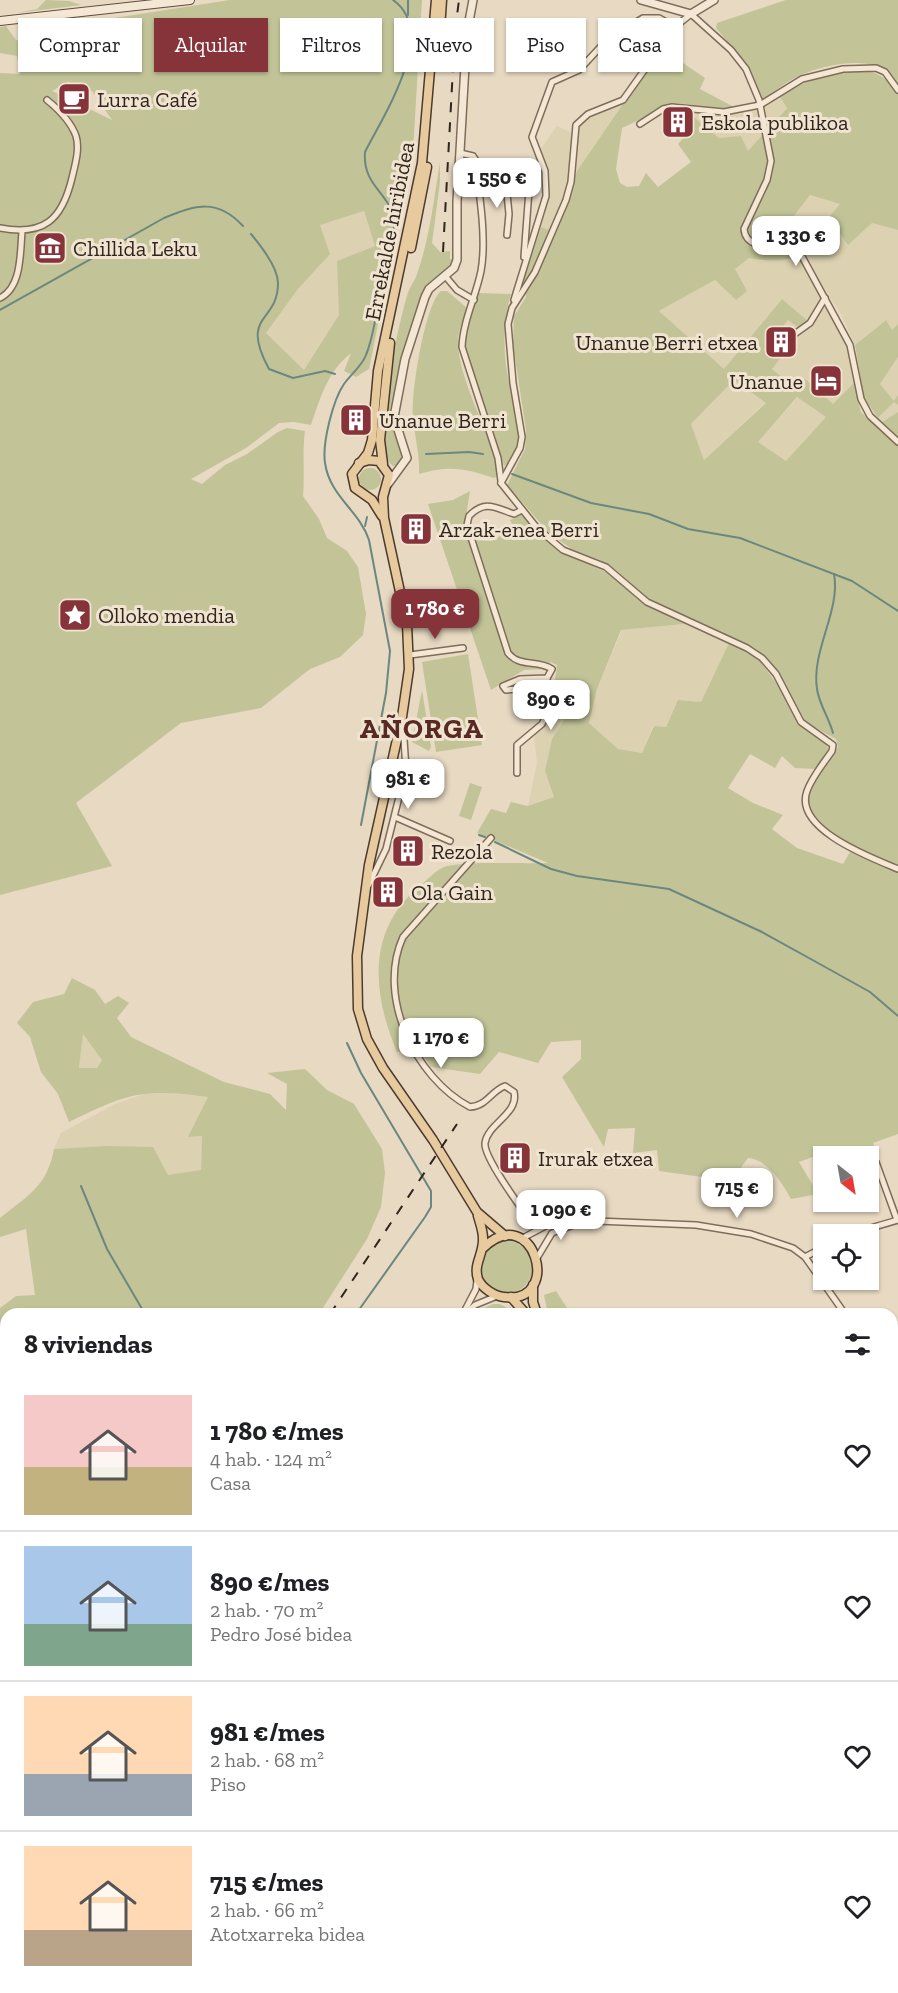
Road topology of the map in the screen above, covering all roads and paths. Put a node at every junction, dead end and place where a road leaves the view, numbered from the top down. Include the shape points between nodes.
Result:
1 (190, 0) edge
2 (436, 0) edge
3 (442, 0) edge
4 (473, 0) edge
5 (641, 0) edge
6 (714, 0) edge
7 (691, 14) junction
8 (683, 20) edge
9 (0, 21) edge
10 (598, 50) edge
11 (643, 72) edge
12 (898, 90) edge
13 (47, 100) dead end
14 (760, 105) junction
15 (640, 124) dead end
16 (460, 153) junction
17 (526, 166) dead end
18 (479, 190) junction
19 (0, 228) edge
20 (22, 232) junction
21 (507, 235) dead end
22 (523, 270) junction
23 (446, 277) junction
24 (0, 298) edge
25 (825, 298) junction
26 (474, 300) junction
27 (512, 308) junction
28 (796, 333) dead end
29 (898, 442) edge
30 (359, 464) junction
31 (385, 467) junction
32 (400, 469) junction
33 (501, 483) junction
34 (387, 486) junction
35 (365, 496) junction
36 (522, 510) junction
37 (384, 518) junction
38 (463, 648) dead end
39 (410, 655) junction
40 (547, 678) junction
41 (524, 694) dead end
42 (402, 717) junction
43 (517, 773) dead end
44 (395, 817) junction
45 (491, 838) dead end
46 (450, 841) dead end
47 (898, 869) edge
48 (365, 893) junction
49 (879, 1170) edge
50 (477, 1212) junction
51 (898, 1220) edge
52 (584, 1222) junction
53 (879, 1226) edge
54 (537, 1230) junction
55 (505, 1236) junction
56 (520, 1239) junction
57 (482, 1249) junction
58 (813, 1253) edge
59 (805, 1257) junction
60 (537, 1258) junction
61 (477, 1273) junction
62 (533, 1285) junction
63 (498, 1296) junction
64 (511, 1297) junction
65 (467, 1308) edge
66 (472, 1308) edge
67 (521, 1308) edge
68 (536, 1308) edge
69 (841, 1308) edge

1 - 9 main road
2 - 30 main road, Errekalde hiribidea via 422,163 378,371 372,440
3 - 31 main road, Errekalde hiribidea via 430,152 384,378 380,440
4 - 16 street via 467,32
5 - 7 street
6 - 7 street
7 - 8 street
7 - 14 street via 731,50 755,87
10 - 22 street via 579,70 552,82 532,137 545,171 546,196
11 - 27 street via 623,100 588,114 576,125 566,200 535,272
12 - 14 street via 885,72 876,68 843,69 802,79
13 - 20 street via 58,109 76,137 74,170 68,195 54,219
14 - 15 street via 724,112 672,107
14 - 25 street via 771,161 767,180 744,229 745,236 759,245 798,249
16 - 18 street via 475,159
16 - 23 street via 458,260
17 - 22 street via 530,190
18 - 21 street via 498,186 497,165 504,163
18 - 26 street via 482,268
19 - 20 street
20 - 24 street via 16,279 12,289
22 - 27 street
23 - 26 street via 457,290
23 - 32 street via 429,289 425,297 405,360 394,417 407,458
25 - 28 street via 810,322
25 - 29 street via 850,345 861,399 870,416
26 - 33 street via 462,334 462,347 498,458
27 - 33 street via 508,324 510,354 522,437
30 - 31 main road via 374,460
30 - 35 main road via 352,479 355,488
31 - 32 street
31 - 34 main road
32 - 34 street
33 - 36 street
34 - 35 main road via 378,495
34 - 37 main road
35 - 37 main road
36 - 40 street via 514,514 495,506 482,506 469,516 467,525 508,653 522,663 545,664 552,669
36 - 47 street via 563,550 606,567 647,602 762,658 776,674 801,722 833,745 807,792 806,808 814,822 861,853
37 - 39 main road
38 - 39 street
39 - 42 main road
40 - 41 street via 520,679 503,686
40 - 43 street via 547,714 542,724 517,745
42 - 44 street via 407,761
42 - 48 main road
44 - 46 street
44 - 48 street via 386,849
45 - 54 street via 403,937 396,960 396,997 417,1055 446,1092 470,1107 486,1102 505,1086 514,1092 512,1107 487,1139 486,1150
48 - 50 main road via 356,985 363,1029 383,1068
49 - 51 street
50 - 55 main road
50 - 57 main road
51 - 53 street
52 - 54 street via 555,1222
52 - 59 street via 720,1227 777,1242
52 - 60 street via 552,1233
54 - 56 street
55 - 56 main road
55 - 57 main road
56 - 60 main road via 530,1245
57 - 61 main road
58 - 59 street
59 - 69 street
60 - 62 main road
61 - 63 main road via 482,1284
61 - 65 street via 476,1288
62 - 64 main road
62 - 68 main road
63 - 64 main road
63 - 66 street
64 - 67 main road

